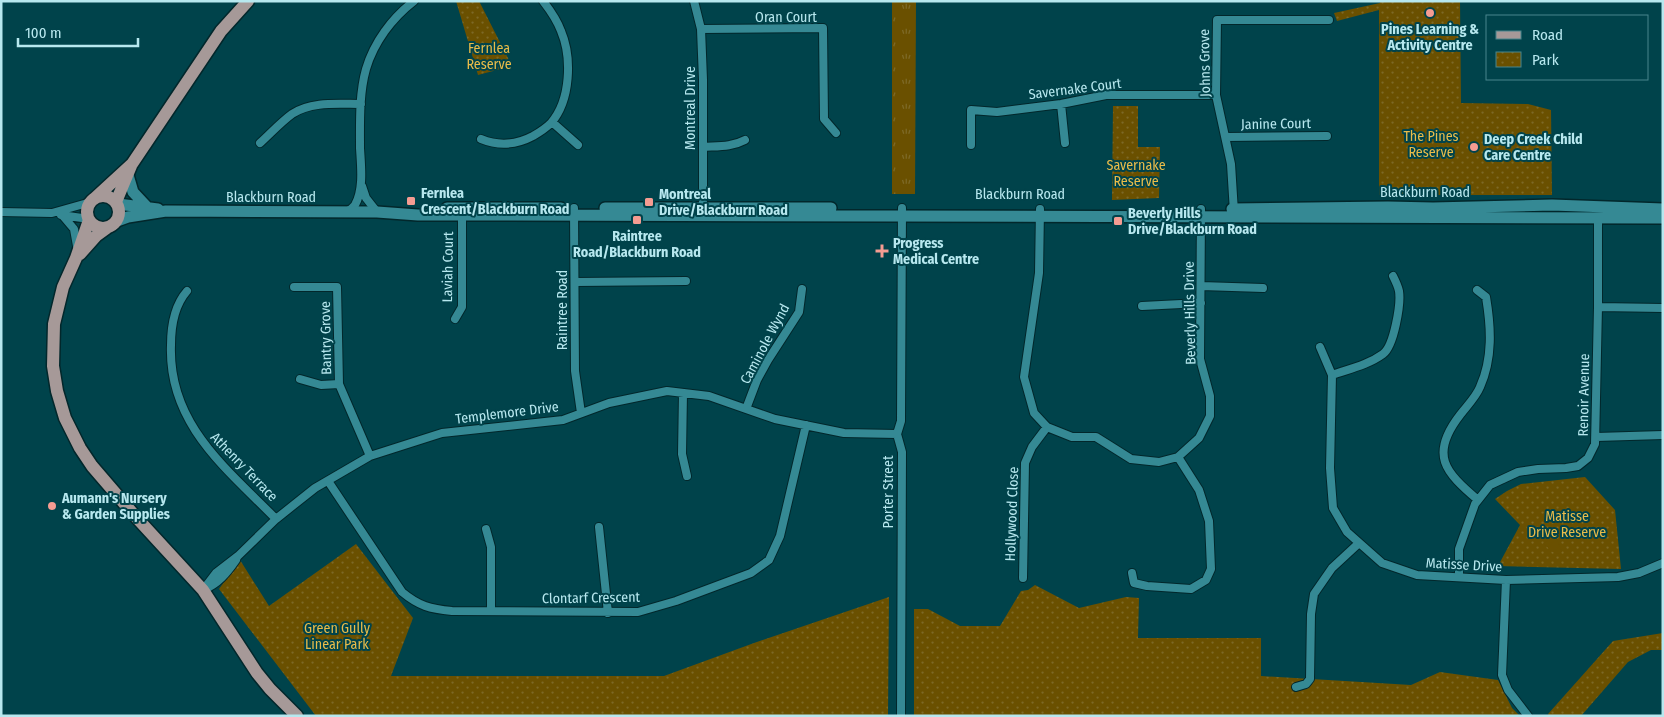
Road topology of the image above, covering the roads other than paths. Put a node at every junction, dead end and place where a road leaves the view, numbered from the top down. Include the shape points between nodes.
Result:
1 (248, 1) edge
2 (414, 1) edge
3 (543, 1) edge
4 (694, 1) edge
5 (1329, 20) dead end
6 (701, 30) junction
7 (1216, 95) junction
8 (360, 104) junction
9 (1061, 104) junction
10 (552, 122) junction
11 (836, 133) dead end
12 (1327, 136) dead end
13 (1226, 137) junction
14 (481, 139) dead end
15 (745, 140) dead end
16 (260, 143) dead end
17 (578, 144) dead end
18 (971, 144) dead end
19 (1065, 144) dead end
20 (703, 147) junction
21 (130, 169) junction
22 (361, 184) junction
23 (93, 200) junction
24 (117, 203) junction
25 (147, 207) junction
26 (1663, 209) edge
27 (166, 211) junction
28 (703, 211) junction
29 (1, 212) edge
30 (52, 212) junction
31 (346, 212) junction
32 (377, 212) junction
33 (575, 212) junction
34 (902, 212) junction
35 (1234, 212) junction
36 (1040, 213) junction
37 (1201, 213) junction
38 (462, 215) junction
39 (63, 216) junction
40 (1598, 217) junction
41 (1663, 218) edge
42 (89, 219) junction
43 (112, 225) junction
44 (76, 258) junction
45 (1393, 276) dead end
46 (686, 281) dead end
47 (575, 282) junction
48 (294, 286) dead end
49 (1201, 286) junction
50 (1263, 288) dead end
51 (802, 289) dead end
52 (1477, 290) dead end
53 (188, 291) dead end
54 (1201, 303) junction
55 (1142, 306) dead end
56 (1598, 307) junction
57 (1663, 308) edge
58 (455, 319) dead end
59 (1320, 347) dead end
60 (1332, 375) junction
61 (300, 379) dead end
62 (339, 384) junction
63 (684, 393) junction
64 (746, 409) junction
65 (581, 413) junction
66 (806, 425) junction
67 (1047, 427) junction
68 (896, 434) junction
69 (1663, 435) edge
70 (1596, 437) junction
71 (370, 456) junction
72 (1178, 457) junction
73 (688, 476) dead end
74 (328, 481) junction
75 (1478, 500) junction
76 (276, 519) junction
77 (599, 527) dead end
78 (486, 528) dead end
79 (1359, 543) junction
80 (1663, 563) edge
81 (1132, 573) dead end
82 (1459, 577) junction
83 (1023, 578) dead end
84 (1506, 580) junction
85 (207, 586) junction
86 (490, 611) junction
87 (608, 612) junction
88 (1296, 687) dead end
89 (293, 712) edge
90 (901, 716) edge
91 (1528, 716) edge

1 - 21 main road via 221,31
2 - 8 street via 390,24 372,53
3 - 10 street via 561,30 568,52 569,77 559,111
4 - 6 street, Montreal Drive
5 - 7 street, Johns Grove via 1217,20
6 - 11 street, Oran Court via 823,28 824,119
6 - 20 street, Montreal Drive
7 - 9 street, Savernake Court via 1106,96
7 - 13 street, Johns Grove
8 - 16 street via 318,104 303,108
8 - 22 street
9 - 18 street, Savernake Court via 997,112 971,110
9 - 19 street
10 - 14 street via 527,140 501,144
10 - 17 street
12 - 13 street, Janine Court
13 - 35 street, Johns Grove
15 - 20 street via 736,145
20 - 28 street, Montreal Drive
21 - 23 main road
21 - 24 main road
21 - 25 main road via 133,192
22 - 31 street via 356,205
22 - 32 street via 366,198
23 - 24 main road via 106,196
23 - 30 street
23 - 42 main road via 88,210
24 - 25 main road, Blackburn Road
24 - 43 main road via 120,212
25 - 27 main road, Blackburn Road
26 - 35 main road, Blackburn Road via 1552,205
27 - 31 main road, Blackburn Road
27 - 43 main road, Blackburn Road via 128,217
28 - 33 main road, Blackburn Road
28 - 34 main road, Blackburn Road
29 - 30 street
30 - 39 street
31 - 32 main road, Blackburn Road
32 - 33 main road, Blackburn Road via 471,207
32 - 38 main road, Blackburn Road
33 - 38 main road, Blackburn Road
33 - 47 street, Raintree Road
34 - 36 main road, Blackburn Road
34 - 68 street, Porter Street via 901,422
35 - 37 main road, Blackburn Road
35 - 40 main road, Blackburn Road
36 - 37 main road, Blackburn Road
36 - 67 street via 1039,273 1024,377 1034,413
37 - 49 street, Beverly Hills Drive
38 - 58 street, Laviah Court via 462,307
39 - 42 street
39 - 44 street via 76,235
40 - 41 main road, Blackburn Road
40 - 56 street, Renoir Avenue
42 - 43 main road via 97,227
42 - 44 main road
43 - 44 main road via 96,236
44 - 85 main road via 62,292 54,324 54,378 65,418 92,466 120,497 180,552
45 - 60 street via 1399,291 1397,322 1385,353 1366,364
46 - 47 street
47 - 65 street, Raintree Road via 575,371
48 - 62 street, Bantry Grove via 337,287
49 - 50 street
49 - 54 street, Beverly Hills Drive
51 - 64 street, Caminole Wynd via 799,312 757,380
52 - 75 street via 1486,297 1490,323 1489,358 1480,389 1452,425 1445,438 1444,450 1445,466 1456,481
53 - 76 street, Athenry Terrace via 177,306 171,335 172,368 180,402 205,446
54 - 55 street
54 - 72 street, Beverly Hills Drive via 1200,360 1210,396 1210,416 1199,438
56 - 57 street
56 - 70 street, Renoir Avenue
59 - 60 street, Matisse Drive
60 - 79 street, Matisse Drive via 1330,468 1333,508 1347,532
61 - 62 street via 322,385
62 - 71 street, Bantry Grove
63 - 64 street, Templemore Drive via 709,396
63 - 65 street, Templemore Drive via 667,391 609,403
63 - 73 street via 682,454
64 - 66 street, Templemore Drive
65 - 71 street, Templemore Drive via 563,420 442,433
66 - 68 street, Templemore Drive via 844,432
66 - 87 street, Clontarf Crescent via 780,536 768,560 751,573 676,601 638,612
67 - 72 street via 1072,437 1096,437 1131,459 1158,462
67 - 83 street, Hollywood Close via 1025,462
68 - 90 street, Porter Street via 902,452
69 - 70 street
70 - 75 street, Renoir Avenue via 1588,458 1578,466 1518,472 1490,485
71 - 74 street, Templemore Drive
72 - 81 street via 1199,490 1209,521 1211,569 1206,580 1191,589 1134,583
74 - 76 street, Templemore Drive
74 - 86 street, Clontarf Crescent via 402,592 411,600 437,610
75 - 82 street, Renoir Avenue via 1458,549
76 - 85 street, Templemore Drive via 216,573
77 - 87 street
78 - 86 street via 491,547
79 - 82 street, Matisse Drive via 1382,563 1417,575
79 - 88 street via 1332,568 1314,594 1310,679
80 - 84 street, Matisse Drive via 1618,577
82 - 84 street, Matisse Drive
84 - 91 street via 1502,675 1508,690
85 - 89 main road
86 - 87 street, Clontarf Crescent

